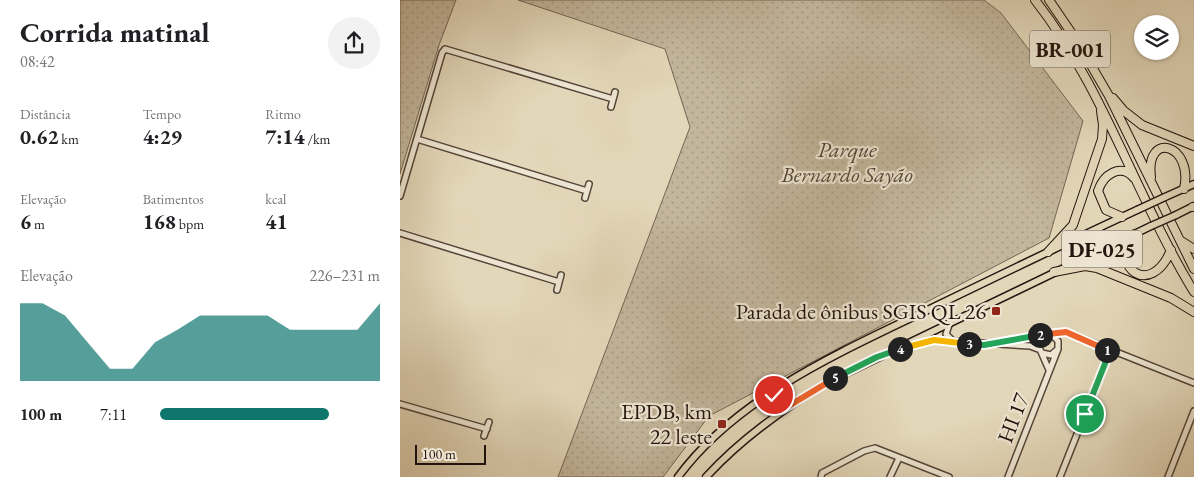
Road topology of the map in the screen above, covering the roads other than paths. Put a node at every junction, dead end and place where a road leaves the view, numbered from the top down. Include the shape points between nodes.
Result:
1 (1035, 0) edge
2 (1049, 0) edge
3 (616, 92) dead end
4 (1109, 96) junction
5 (614, 99) junction
6 (1099, 102) junction
7 (611, 106) dead end
8 (417, 139) junction
9 (1194, 146) edge
10 (589, 184) dead end
11 (1151, 184) junction
12 (1194, 184) edge
13 (1140, 186) junction
14 (1184, 189) junction
15 (587, 191) junction
16 (400, 196) edge
17 (585, 198) dead end
18 (1194, 207) edge
19 (1122, 217) junction
20 (400, 233) edge
21 (1135, 234) junction
22 (1176, 236) junction
23 (1194, 249) edge
24 (1170, 250) junction
25 (1048, 252) junction
26 (1194, 270) edge
27 (1054, 272) junction
28 (561, 275) dead end
29 (559, 282) junction
30 (557, 290) dead end
31 (1194, 292) edge
32 (1194, 312) edge
33 (951, 322) junction
34 (1047, 334) junction
35 (1071, 335) junction
36 (957, 343) junction
37 (984, 345) junction
38 (1058, 347) junction
39 (1040, 351) junction
40 (1110, 351) junction
41 (877, 357) junction
42 (1049, 371) junction
43 (789, 382) junction
44 (1194, 383) edge
45 (400, 404) edge
46 (782, 410) junction
47 (1194, 411) edge
48 (488, 422) dead end
49 (486, 429) junction
50 (484, 436) dead end
51 (899, 458) junction
52 (934, 471) junction
53 (678, 477) edge
54 (706, 477) edge
55 (821, 477) edge
56 (890, 477) edge
57 (932, 477) edge
58 (949, 477) edge
59 (1008, 477) edge
60 (1060, 477) edge
61 (1168, 477) edge

1 - 6 highway, BR-001 via 1060,31
2 - 4 highway, BR-001 via 1078,41
3 - 5 street
4 - 9 highway via 1142,125
4 - 11 highway, BR-001
5 - 7 street
5 - 8 street via 445,49
6 - 13 highway, BR-001
6 - 25 highway via 1103,126 1099,152 1072,225
8 - 15 street
8 - 16 street
10 - 15 street
11 - 14 highway via 1151,158 1164,147 1174,147 1188,162 1190,171
11 - 22 highway, BR-001
12 - 14 main road, DF-025
13 - 19 highway via 1126,171 1115,171 1101,183 1098,191 1102,205 1112,214
13 - 24 highway, BR-001
14 - 19 main road, DF-025, bridge
15 - 17 street
18 - 21 main road, DF-025, bridge
19 - 25 main road, DF-025
20 - 29 street
21 - 24 highway via 1126,244 1125,251 1130,267 1137,272 1151,275 1158,271
21 - 27 main road, DF-025
22 - 23 highway
22 - 26 highway, BR-001
24 - 31 highway, BR-001
25 - 43 main road, DF-025 via 818,363
27 - 32 highway via 1085,266 1097,268 1149,288
27 - 33 main road, DF-025
28 - 29 street
29 - 30 street
33 - 36 street via 946,334
33 - 41 main road, DF-025
34 - 35 street via 1062,332
34 - 37 street
34 - 38 street via 1056,338
34 - 39 street via 1038,340
35 - 38 street via 1064,337
35 - 40 street
36 - 37 street
36 - 41 street via 924,342
37 - 39 street via 1023,346
38 - 39 street via 1051,355
38 - 42 street, HI 17
39 - 42 street, HI 17
40 - 44 street
40 - 60 street
41 - 46 main road, DF-025
42 - 59 street, HI 17
43 - 46 main road via 770,399 770,407
43 - 53 main road, DF-025 via 756,403 715,438
45 - 49 street
46 - 54 main road, DF-025 via 745,439
47 - 61 street
48 - 49 street
49 - 50 street
51 - 52 street
51 - 55 street via 875,448 822,473
51 - 56 street
52 - 57 street
52 - 58 street

